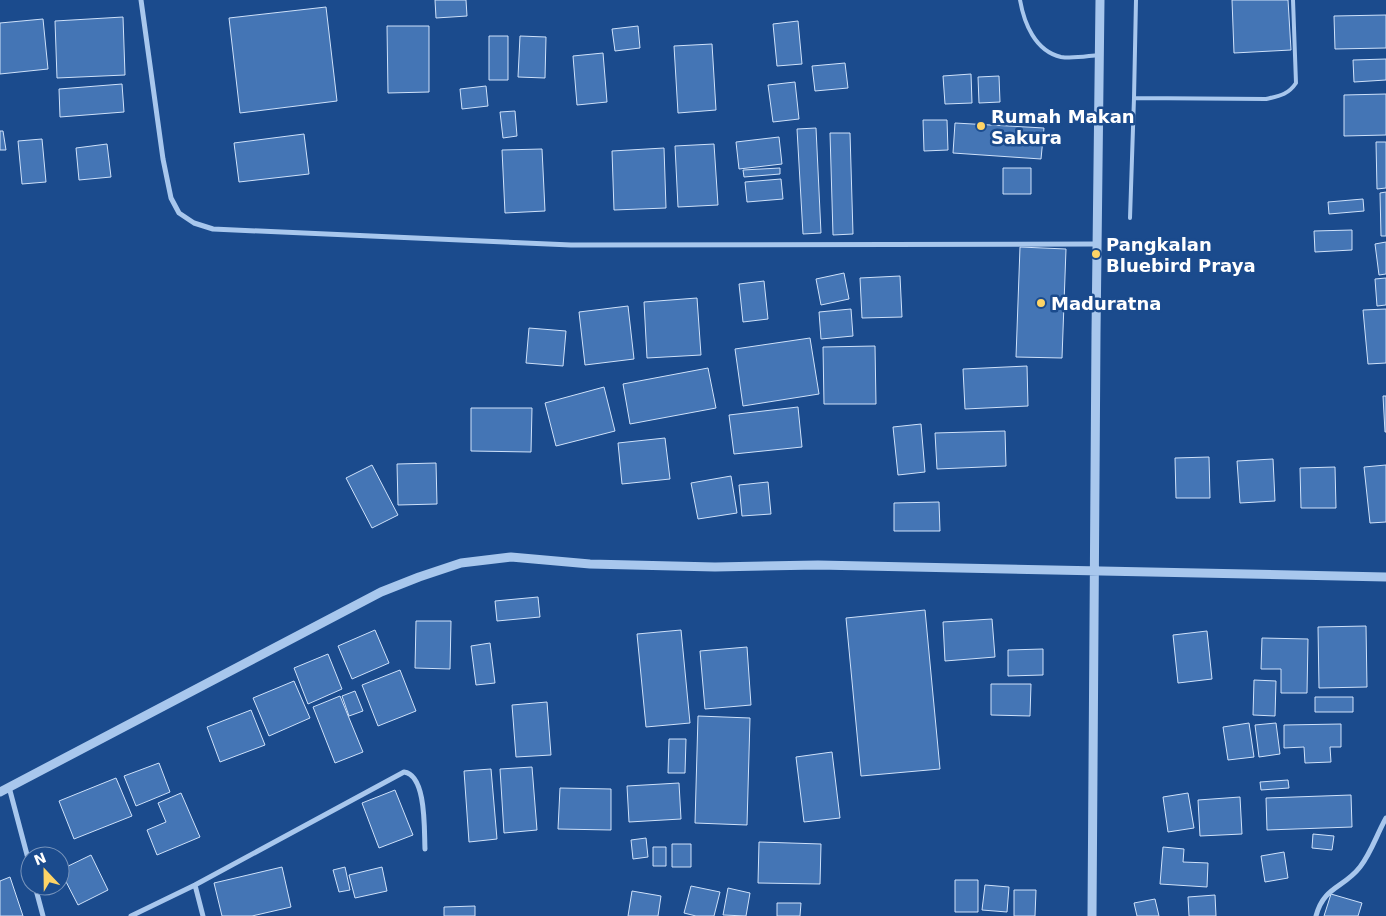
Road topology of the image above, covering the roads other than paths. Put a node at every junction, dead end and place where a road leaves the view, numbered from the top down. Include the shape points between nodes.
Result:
1 (141, 0) edge
2 (1020, 0) edge
3 (1100, 0) edge
4 (1136, 0) edge
5 (1294, 0) edge
6 (1100, 55) junction
7 (1134, 98) junction
8 (1130, 218) dead end
9 (1097, 244) junction
10 (1095, 571) junction
11 (1386, 577) edge
12 (9, 787) junction
13 (0, 792) edge
14 (1386, 818) edge
15 (25, 846) edge
16 (425, 849) dead end
17 (194, 886) junction
18 (38, 896) edge
19 (43, 916) edge
20 (132, 916) edge
21 (203, 916) edge
22 (1092, 916) edge
23 (1316, 916) edge

1 - 9 street via 171,198 179,213 194,223 213,229 570,245
2 - 6 lane via 1030,30 1044,49 1061,57
3 - 6 street
4 - 7 lane
5 - 7 lane via 1296,83 1292,90 1266,99
6 - 9 street
7 - 8 lane
9 - 10 street
10 - 11 street
10 - 12 street via 828,565 628,565 511,556 461,563 381,592
10 - 22 street
12 - 13 street
12 - 15 street
14 - 23 street via 1363,864 1328,892
16 - 17 street via 421,794 416,780 404,772
17 - 20 street
17 - 21 street
18 - 19 street

